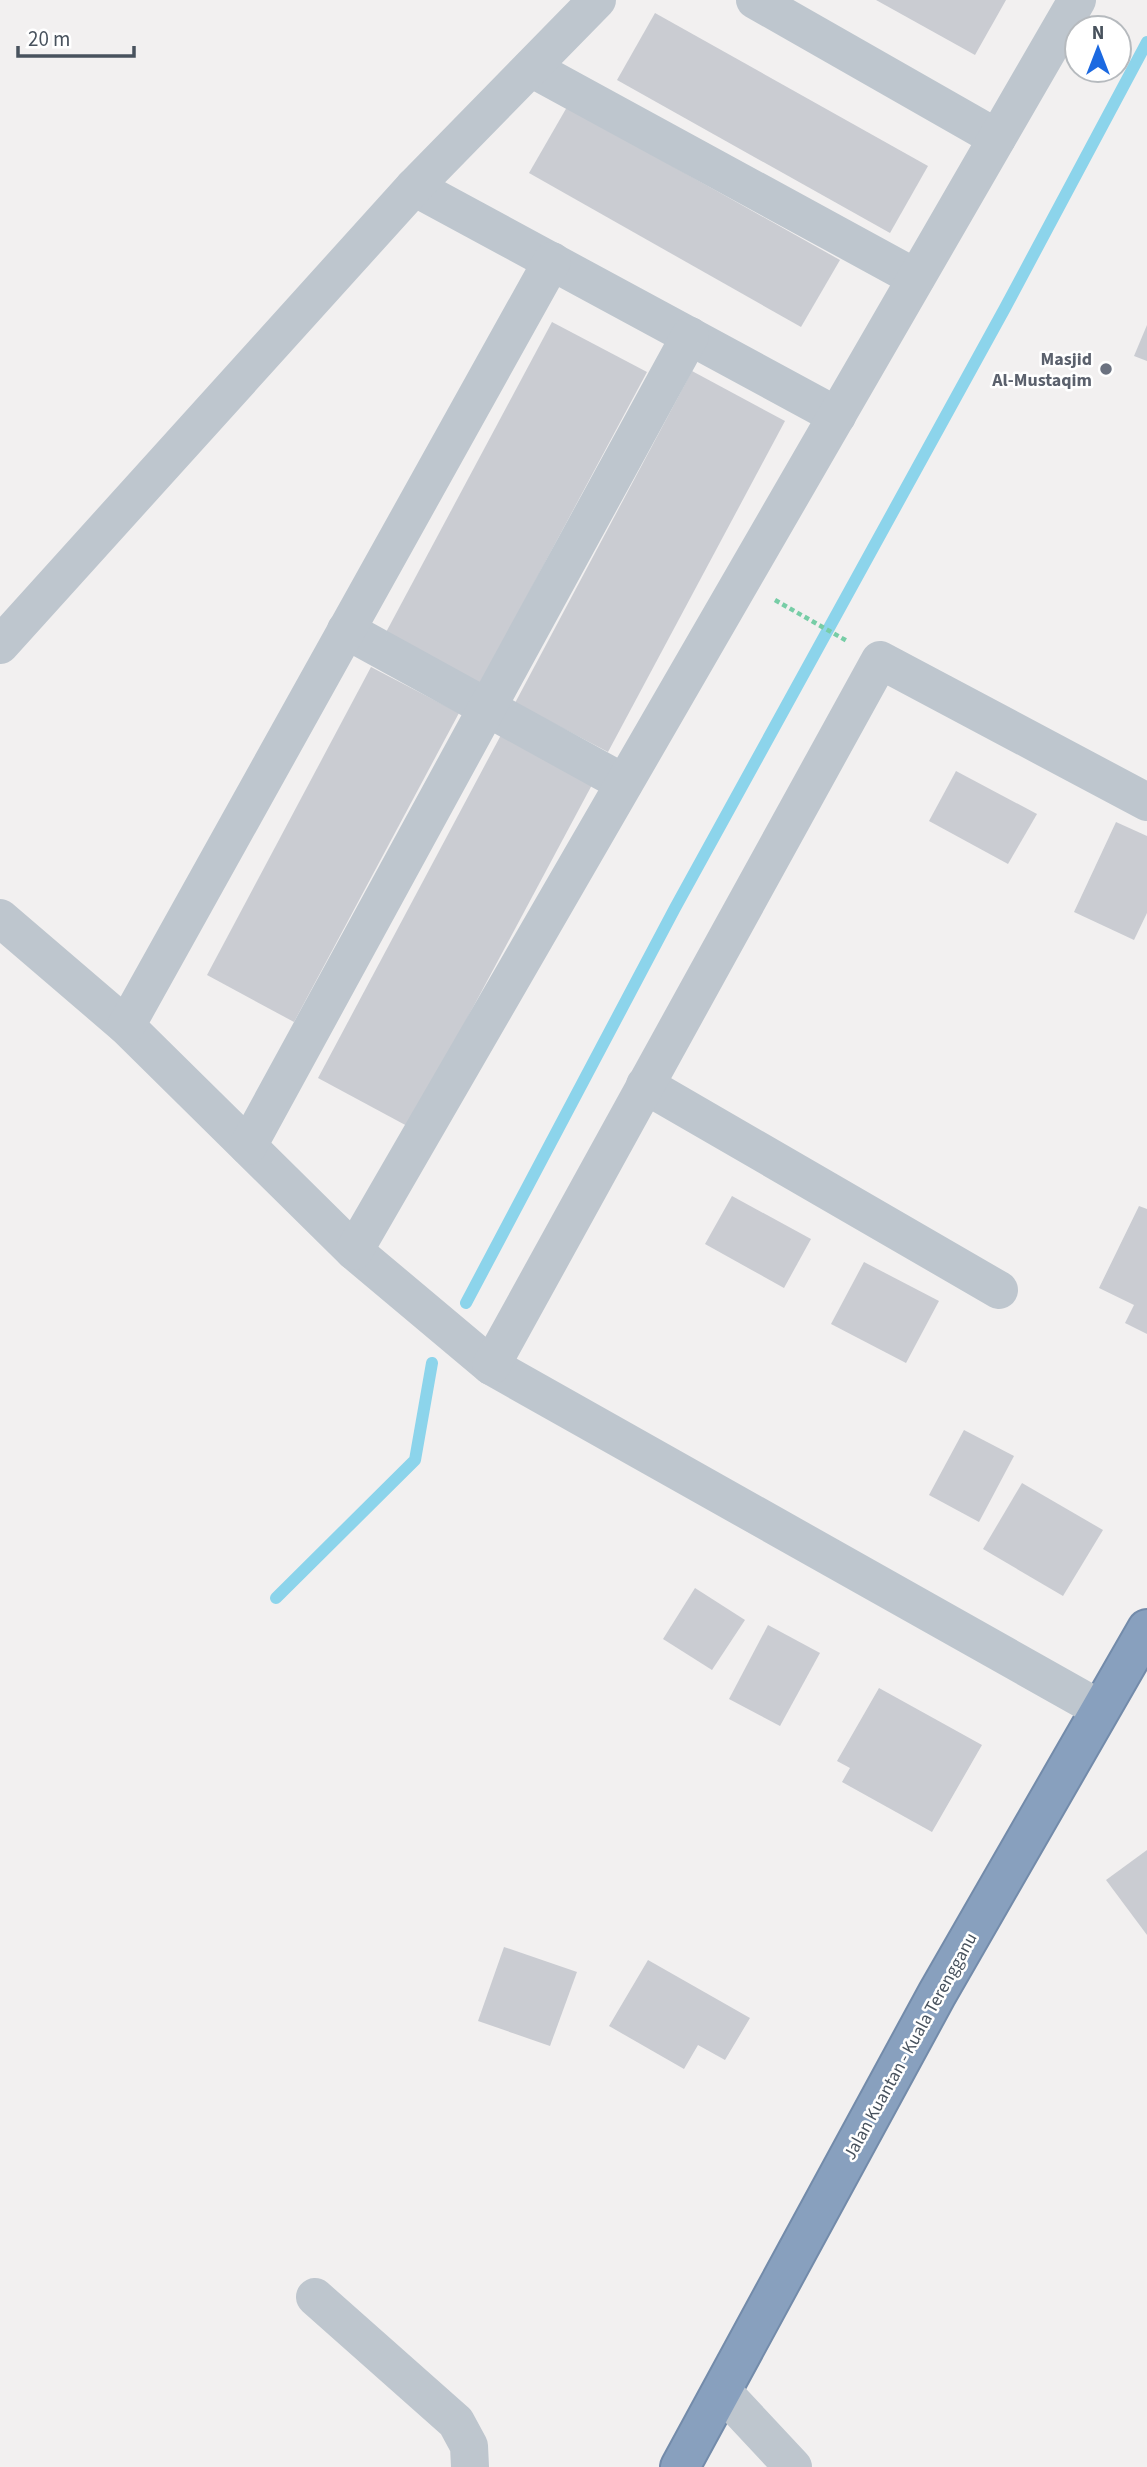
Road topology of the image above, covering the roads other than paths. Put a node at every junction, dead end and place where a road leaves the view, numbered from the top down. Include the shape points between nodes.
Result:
1 (597, 0) edge
2 (755, 0) edge
3 (1072, 2) edge
4 (531, 68) junction
5 (997, 138) junction
6 (414, 187) junction
7 (552, 261) junction
8 (916, 278) junction
9 (690, 336) junction
10 (836, 416) junction
11 (346, 631) junction
12 (0, 645) edge
13 (486, 708) junction
14 (624, 783) junction
15 (1147, 802) edge
16 (0, 918) edge
17 (125, 1026) junction
18 (645, 1084) junction
19 (248, 1146) junction
20 (354, 1251) junction
21 (999, 1290) dead end
22 (491, 1366) junction
23 (1145, 1641) edge
24 (1100, 1709) junction
25 (315, 2297) dead end
26 (723, 2392) junction
27 (470, 2467) edge
28 (680, 2467) edge
29 (793, 2467) edge

1 - 4 street
2 - 5 street
3 - 5 street
4 - 6 street
4 - 8 street
5 - 8 street
6 - 7 street
6 - 12 street
7 - 9 street
7 - 11 street
8 - 10 street
9 - 10 street
9 - 13 street
10 - 14 street
11 - 13 street
11 - 17 street
13 - 14 street
13 - 19 street
14 - 20 street
15 - 18 street via 880,660
16 - 17 street
17 - 19 street
18 - 21 street
18 - 22 street
19 - 20 street
20 - 22 street
22 - 24 street
23 - 24 highway, Jalan Kuantan - Kuala Terengganu
24 - 26 highway, Jalan Kuantan - Kuala Terengganu via 937,1994
25 - 27 street via 456,2422 469,2446
26 - 28 highway, Jalan Kuantan - Kuala Terengganu
26 - 29 street

